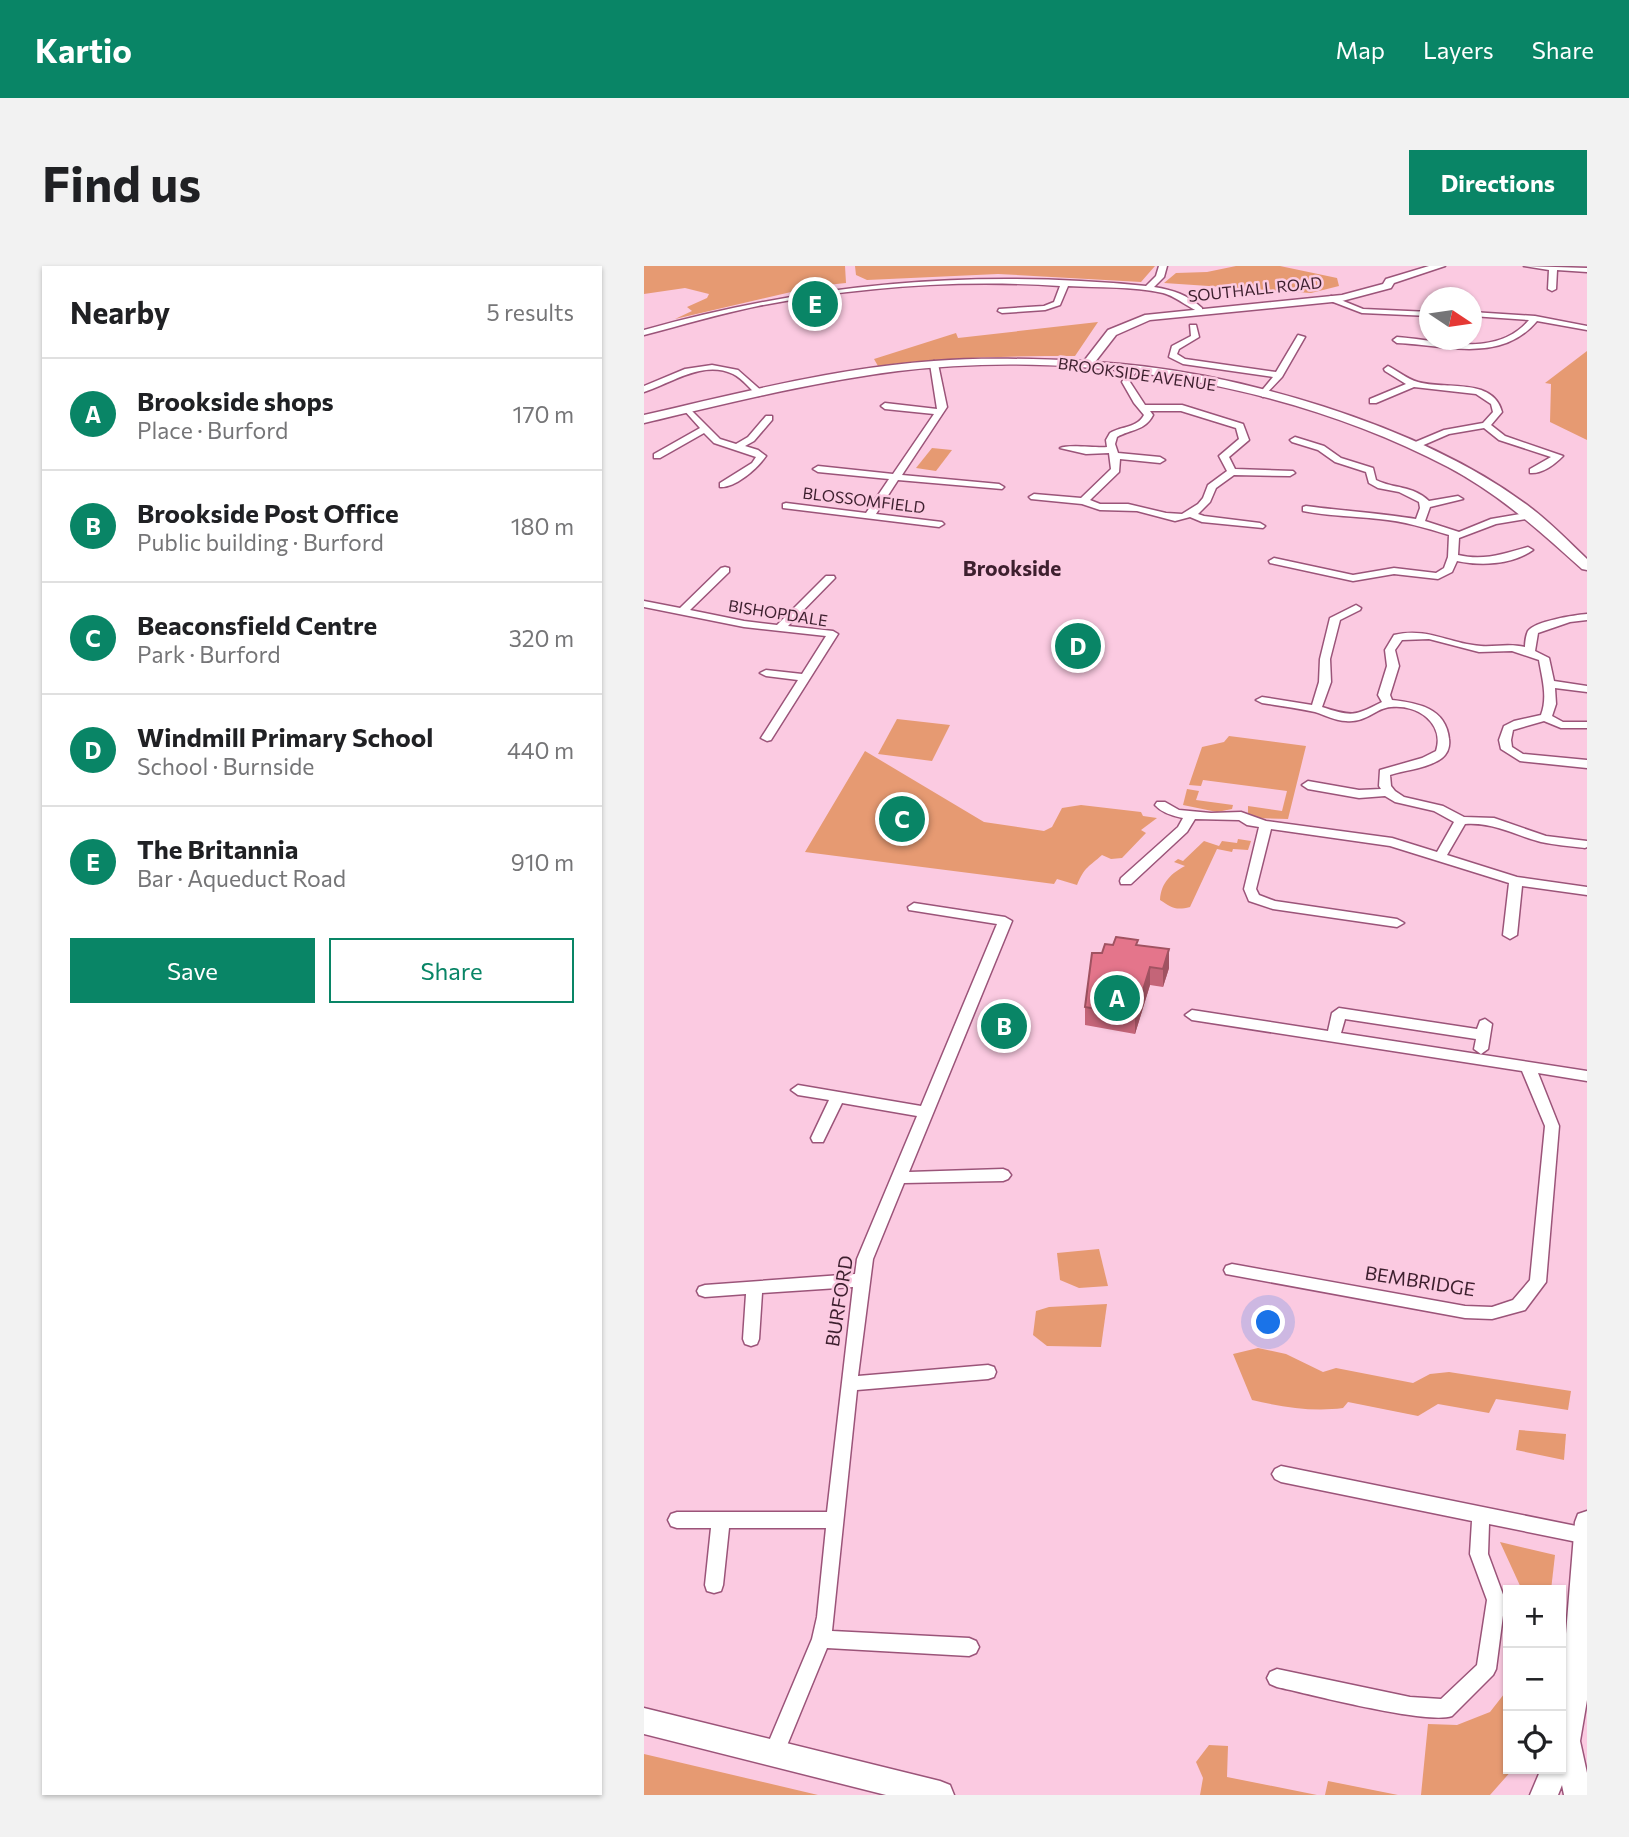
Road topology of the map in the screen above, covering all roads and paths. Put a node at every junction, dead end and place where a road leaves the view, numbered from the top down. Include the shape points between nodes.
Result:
1 (1163, 266) edge
2 (1440, 266) edge
3 (1528, 266) edge
4 (1553, 267) edge
5 (1587, 270) edge
6 (1065, 283) junction
7 (1147, 289) junction
8 (1552, 289) dead end
9 (1331, 298) junction
10 (1199, 310) junction
11 (1003, 311) dead end
12 (1419, 314) edge
13 (1482, 315) edge
14 (1535, 318) junction
15 (1193, 327) dead end
16 (1587, 328) edge
17 (647, 332) edge
18 (1301, 337) dead end
19 (1397, 340) dead end
20 (934, 364) junction
21 (1087, 365) junction
22 (1388, 369) dead end
23 (1133, 370) junction
24 (1279, 375) junction
25 (1413, 384) junction
26 (644, 389) edge
27 (761, 394) junction
28 (1263, 394) junction
29 (1373, 401) dead end
30 (885, 406) dead end
31 (1145, 408) junction
32 (687, 409) junction
33 (940, 412) junction
34 (769, 418) dead end
35 (644, 419) edge
36 (1486, 425) junction
37 (706, 428) junction
38 (1295, 440) dead end
39 (1416, 445) junction
40 (737, 447) junction
41 (1065, 448) dead end
42 (1112, 453) junction
43 (657, 456) dead end
44 (1160, 460) dead end
45 (818, 469) dead end
46 (1532, 471) dead end
47 (1232, 472) junction
48 (1290, 473) dead end
49 (895, 477) junction
50 (723, 485) dead end
51 (999, 487) dead end
52 (1034, 497) dead end
53 (1458, 499) dead end
54 (1084, 501) junction
55 (1425, 505) junction
56 (786, 506) dead end
57 (1306, 509) dead end
58 (1193, 515) junction
59 (1532, 515) junction
60 (869, 516) junction
61 (1420, 523) junction
62 (939, 524) dead end
63 (1259, 526) dead end
64 (1454, 533) junction
65 (1528, 550) dead end
66 (1453, 557) junction
67 (1274, 561) dead end
68 (1587, 566) edge
69 (725, 570) dead end
70 (830, 578) dead end
71 (644, 604) edge
72 (1356, 608) dead end
73 (682, 612) junction
74 (1587, 617) edge
75 (780, 628) junction
76 (1529, 652) junction
77 (766, 673) dead end
78 (805, 678) junction
79 (1550, 684) junction
80 (1587, 689) edge
81 (1262, 700) dead end
82 (1388, 703) junction
83 (1316, 709) junction
84 (1546, 718) junction
85 (1587, 725) edge
86 (767, 738) dead end
87 (1587, 764) edge
88 (1308, 785) dead end
89 (1386, 792) junction
90 (1161, 805) dead end
91 (1191, 815) junction
92 (1461, 821) junction
93 (1266, 825) junction
94 (1586, 844) edge
95 (1441, 856) junction
96 (1126, 881) dead end
97 (1516, 881) junction
98 (1587, 891) edge
99 (914, 907) dead end
100 (1397, 923) dead end
101 (1510, 935) dead end
102 (1192, 1015) dead end
103 (1483, 1036) dead end
104 (1333, 1038) junction
105 (1528, 1067) junction
106 (1587, 1076) edge
107 (798, 1090) dead end
108 (838, 1097) junction
109 (926, 1112) junction
110 (818, 1138) dead end
111 (1003, 1175) dead end
112 (898, 1178) junction
113 (1232, 1270) dead end
114 (861, 1280) junction
115 (754, 1288) junction
116 (705, 1291) dead end
117 (751, 1339) dead end
118 (988, 1372) dead end
119 (849, 1384) junction
120 (1281, 1474) dead end
121 (1481, 1513) junction
122 (721, 1519) junction
123 (677, 1520) dead end
124 (836, 1520) junction
125 (1586, 1529) edge
126 (714, 1586) dead end
127 (821, 1639) junction
128 (969, 1647) dead end
129 (1277, 1678) dead end
130 (644, 1721) edge
131 (1566, 1734) edge
132 (774, 1753) junction
133 (1566, 1757) edge
134 (1553, 1774) edge
135 (940, 1795) edge
136 (1544, 1795) edge
137 (1578, 1795) edge

1 - 7 street via 1160,277
2 - 9 street, SOUTHALL ROAD via 1390,281 1387,286
3 - 4 street
4 - 5 street
4 - 8 street
6 - 7 street
6 - 11 street via 1057,303
6 - 17 street via 928,281 861,286 784,297
7 - 10 street via 1190,299
9 - 10 street, SOUTHALL ROAD
9 - 12 street via 1363,311
10 - 21 street, SOUTHALL ROAD via 1124,325 1106,335
13 - 14 street
14 - 16 street
14 - 19 street via 1513,340 1494,346
15 - 24 street via 1195,337 1175,348 1172,355 1183,361
18 - 24 street
20 - 21 street, BROOKSIDE AVENUE
20 - 27 street, BROOKSIDE AVENUE
20 - 33 street via 943,398
21 - 23 street, BROOKSIDE AVENUE
22 - 25 street
23 - 28 street, BROOKSIDE AVENUE
23 - 31 street via 1126,382
24 - 28 street
25 - 29 street
25 - 36 street via 1493,398 1498,412
26 - 27 street via 691,370 711,368 736,373
27 - 32 street, BROOKSIDE AVENUE
28 - 39 street, BROOKSIDE AVENUE
30 - 33 street
31 - 42 street via 1147,421 1113,435 1109,441
31 - 47 street via 1182,408 1240,426 1244,440 1224,456
32 - 35 street, BROOKSIDE AVENUE
32 - 37 street
33 - 49 street
34 - 40 street
36 - 39 street via 1447,432
36 - 46 street via 1502,438 1558,456
37 - 40 street via 717,441
37 - 43 street
38 - 55 street via 1370,470 1372,481 1402,489
39 - 59 street, BROOKSIDE AVENUE via 1471,473
40 - 50 street via 761,457
41 - 42 street
42 - 44 street
42 - 54 street via 1116,470
45 - 49 street
47 - 48 street
47 - 58 street via 1211,487
49 - 51 street
49 - 60 street
52 - 54 street
53 - 55 street
54 - 58 street via 1103,508 1130,507 1160,517
55 - 61 street
56 - 60 street, BLOSSOMFIELD
57 - 61 street
58 - 63 street
59 - 64 street
59 - 68 street, BROOKSIDE AVENUE
60 - 62 street, BLOSSOMFIELD
61 - 64 street
64 - 66 street
65 - 66 street via 1493,563
66 - 67 street via 1448,570 1431,577 1394,571 1353,578
69 - 73 street
70 - 75 street
71 - 73 street, BISHOPDALE
72 - 83 street via 1335,618
73 - 75 street, BISHOPDALE
74 - 76 street via 1536,630
75 - 78 street, BISHOPDALE via 833,634
76 - 79 street via 1544,658
76 - 82 street via 1507,647 1482,649 1435,635 1398,637 1390,650 1393,666 1384,695
77 - 78 street
78 - 86 street, BISHOPDALE
79 - 80 street
79 - 84 street
81 - 83 street
82 - 83 street via 1359,719
82 - 89 street via 1434,713 1444,741 1434,758 1384,773
84 - 85 street
84 - 87 street via 1508,728 1507,749 1520,757
88 - 89 street via 1359,794
89 - 92 street via 1403,801 1452,811
90 - 91 street
91 - 93 street via 1241,816
91 - 96 street via 1183,829
92 - 94 street via 1489,819 1543,839
92 - 95 street
93 - 95 street via 1379,839
93 - 100 street via 1250,889 1254,898 1273,905
95 - 97 street
97 - 98 street
97 - 101 street
99 - 109 street, BURFORD via 1005,921
102 - 104 street
103 - 104 street via 1339,1013
104 - 105 street
105 - 106 street
105 - 113 street, BEMBRIDGE via 1552,1126 1538,1282 1520,1305 1465,1312
107 - 108 street
108 - 109 street
108 - 110 street
109 - 112 street, BURFORD
111 - 112 street
112 - 114 street, BURFORD via 870,1244
114 - 115 street
114 - 119 street, BURFORD
115 - 116 street
115 - 117 street
118 - 119 street
119 - 124 street, BURFORD
120 - 121 street
121 - 125 street
121 - 129 street via 1479,1554 1496,1600 1486,1669 1445,1709
122 - 123 street
122 - 124 street
122 - 126 street
124 - 127 street, BURFORD
125 - 131 street via 1574,1698
127 - 128 street
127 - 132 street, BURFORD
130 - 132 street
132 - 135 street
133 - 137 street
134 - 136 street

